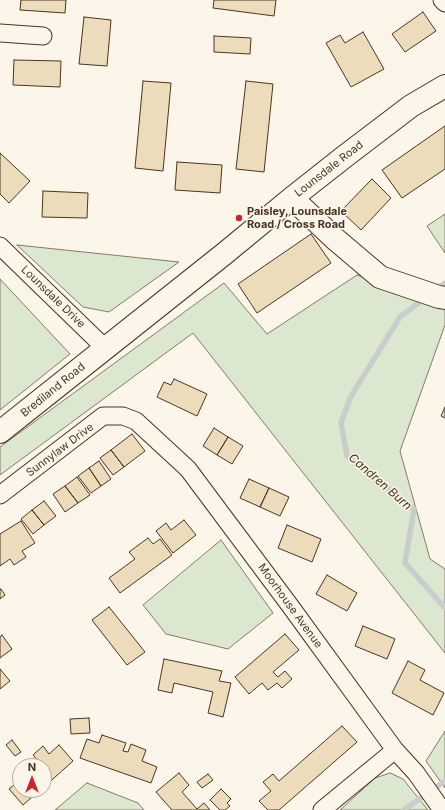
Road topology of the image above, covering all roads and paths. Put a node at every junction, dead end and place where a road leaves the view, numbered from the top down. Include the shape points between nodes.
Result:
1 (442, 0) edge
2 (445, 3) edge
3 (0, 33) edge
4 (43, 36) dead end
5 (445, 86) edge
6 (292, 198) junction
7 (0, 246) edge
8 (442, 297) edge
9 (105, 348) junction
10 (123, 416) joint
11 (0, 432) edge
12 (0, 495) edge
13 (396, 750) junction
14 (439, 805) edge
15 (322, 810) edge

1 - 2 street
3 - 4 street
5 - 6 street, Lounsdale Road via 411,106
6 - 8 street via 380,277
6 - 9 street, Lounsdale Road
7 - 9 street, Lounsdale Drive
9 - 11 street, Brediland Road
10 - 12 street, Sunnylaw Drive via 103,416
10 - 13 street, Moorhouse Avenue via 136,421 188,469
13 - 14 street, Moorhouse Avenue
13 - 15 street

